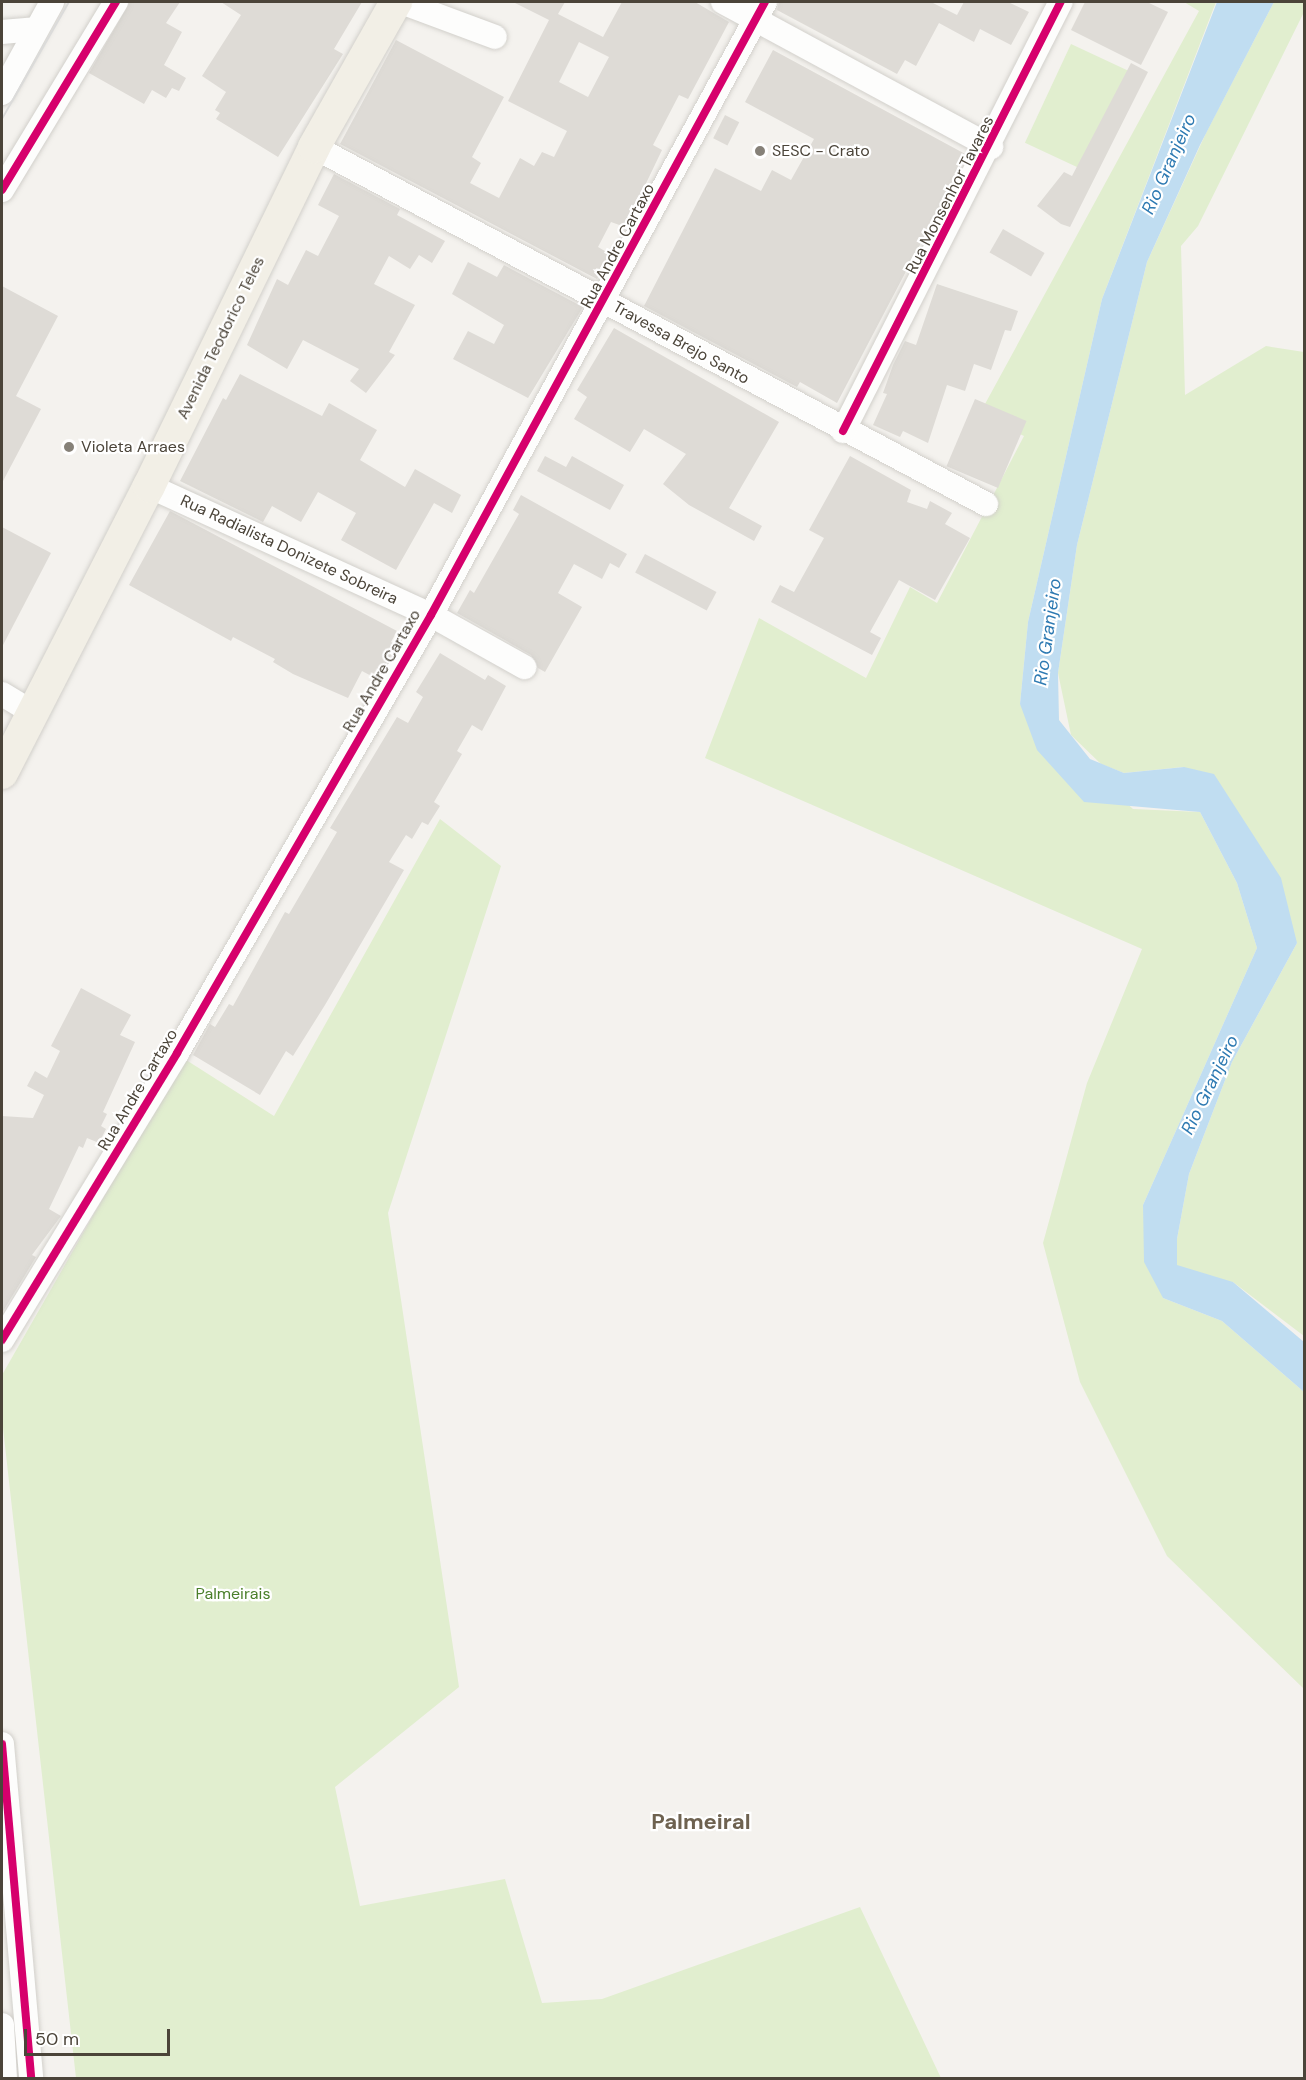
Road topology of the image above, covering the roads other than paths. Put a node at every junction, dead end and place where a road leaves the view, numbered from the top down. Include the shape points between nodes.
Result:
1 (52, 2) edge
2 (116, 2) edge
3 (396, 2) edge
4 (401, 2) edge
5 (723, 2) edge
6 (1060, 2) edge
7 (760, 10) edge
8 (35, 29) junction
9 (2, 32) edge
10 (495, 37) dead end
11 (2, 93) edge
12 (314, 147) junction
13 (991, 147) junction
14 (2, 190) edge
15 (604, 301) junction
16 (843, 432) junction
17 (149, 486) junction
18 (986, 504) dead end
19 (431, 615) junction
20 (524, 667) dead end
21 (2, 694) edge
22 (32, 712) junction
23 (2, 773) edge
24 (2, 1340) edge
25 (2, 1744) edge
26 (9, 1919) edge
27 (2, 2025) edge
28 (5, 2079) edge
29 (31, 2079) edge

1 - 8 street
2 - 14 street
3 - 12 main road, Avenida Teodorico Teles
4 - 10 street
5 - 7 street
6 - 13 street, Rua Monsenhor Tavares
7 - 13 street
7 - 15 street, Rua Andre Cartaxo
8 - 9 street
8 - 11 street
12 - 15 street, Travessa Brejo Santo
12 - 17 main road, Avenida Teodorico Teles
13 - 16 street, Rua Monsenhor Tavares
15 - 16 street, Travessa Brejo Santo
15 - 19 street, Rua Andre Cartaxo
16 - 18 street, Travessa Brejo Santo
17 - 19 street, Rua Radialista Donizete Sobreira
17 - 22 main road, Avenida Teodorico Teles
19 - 20 street, Rua Radialista Donizete Sobreira
19 - 24 street, Rua Andre Cartaxo via 177,1053
21 - 22 street
22 - 23 main road, Avenida Teodorico Teles
25 - 26 street
26 - 29 street
27 - 28 street

